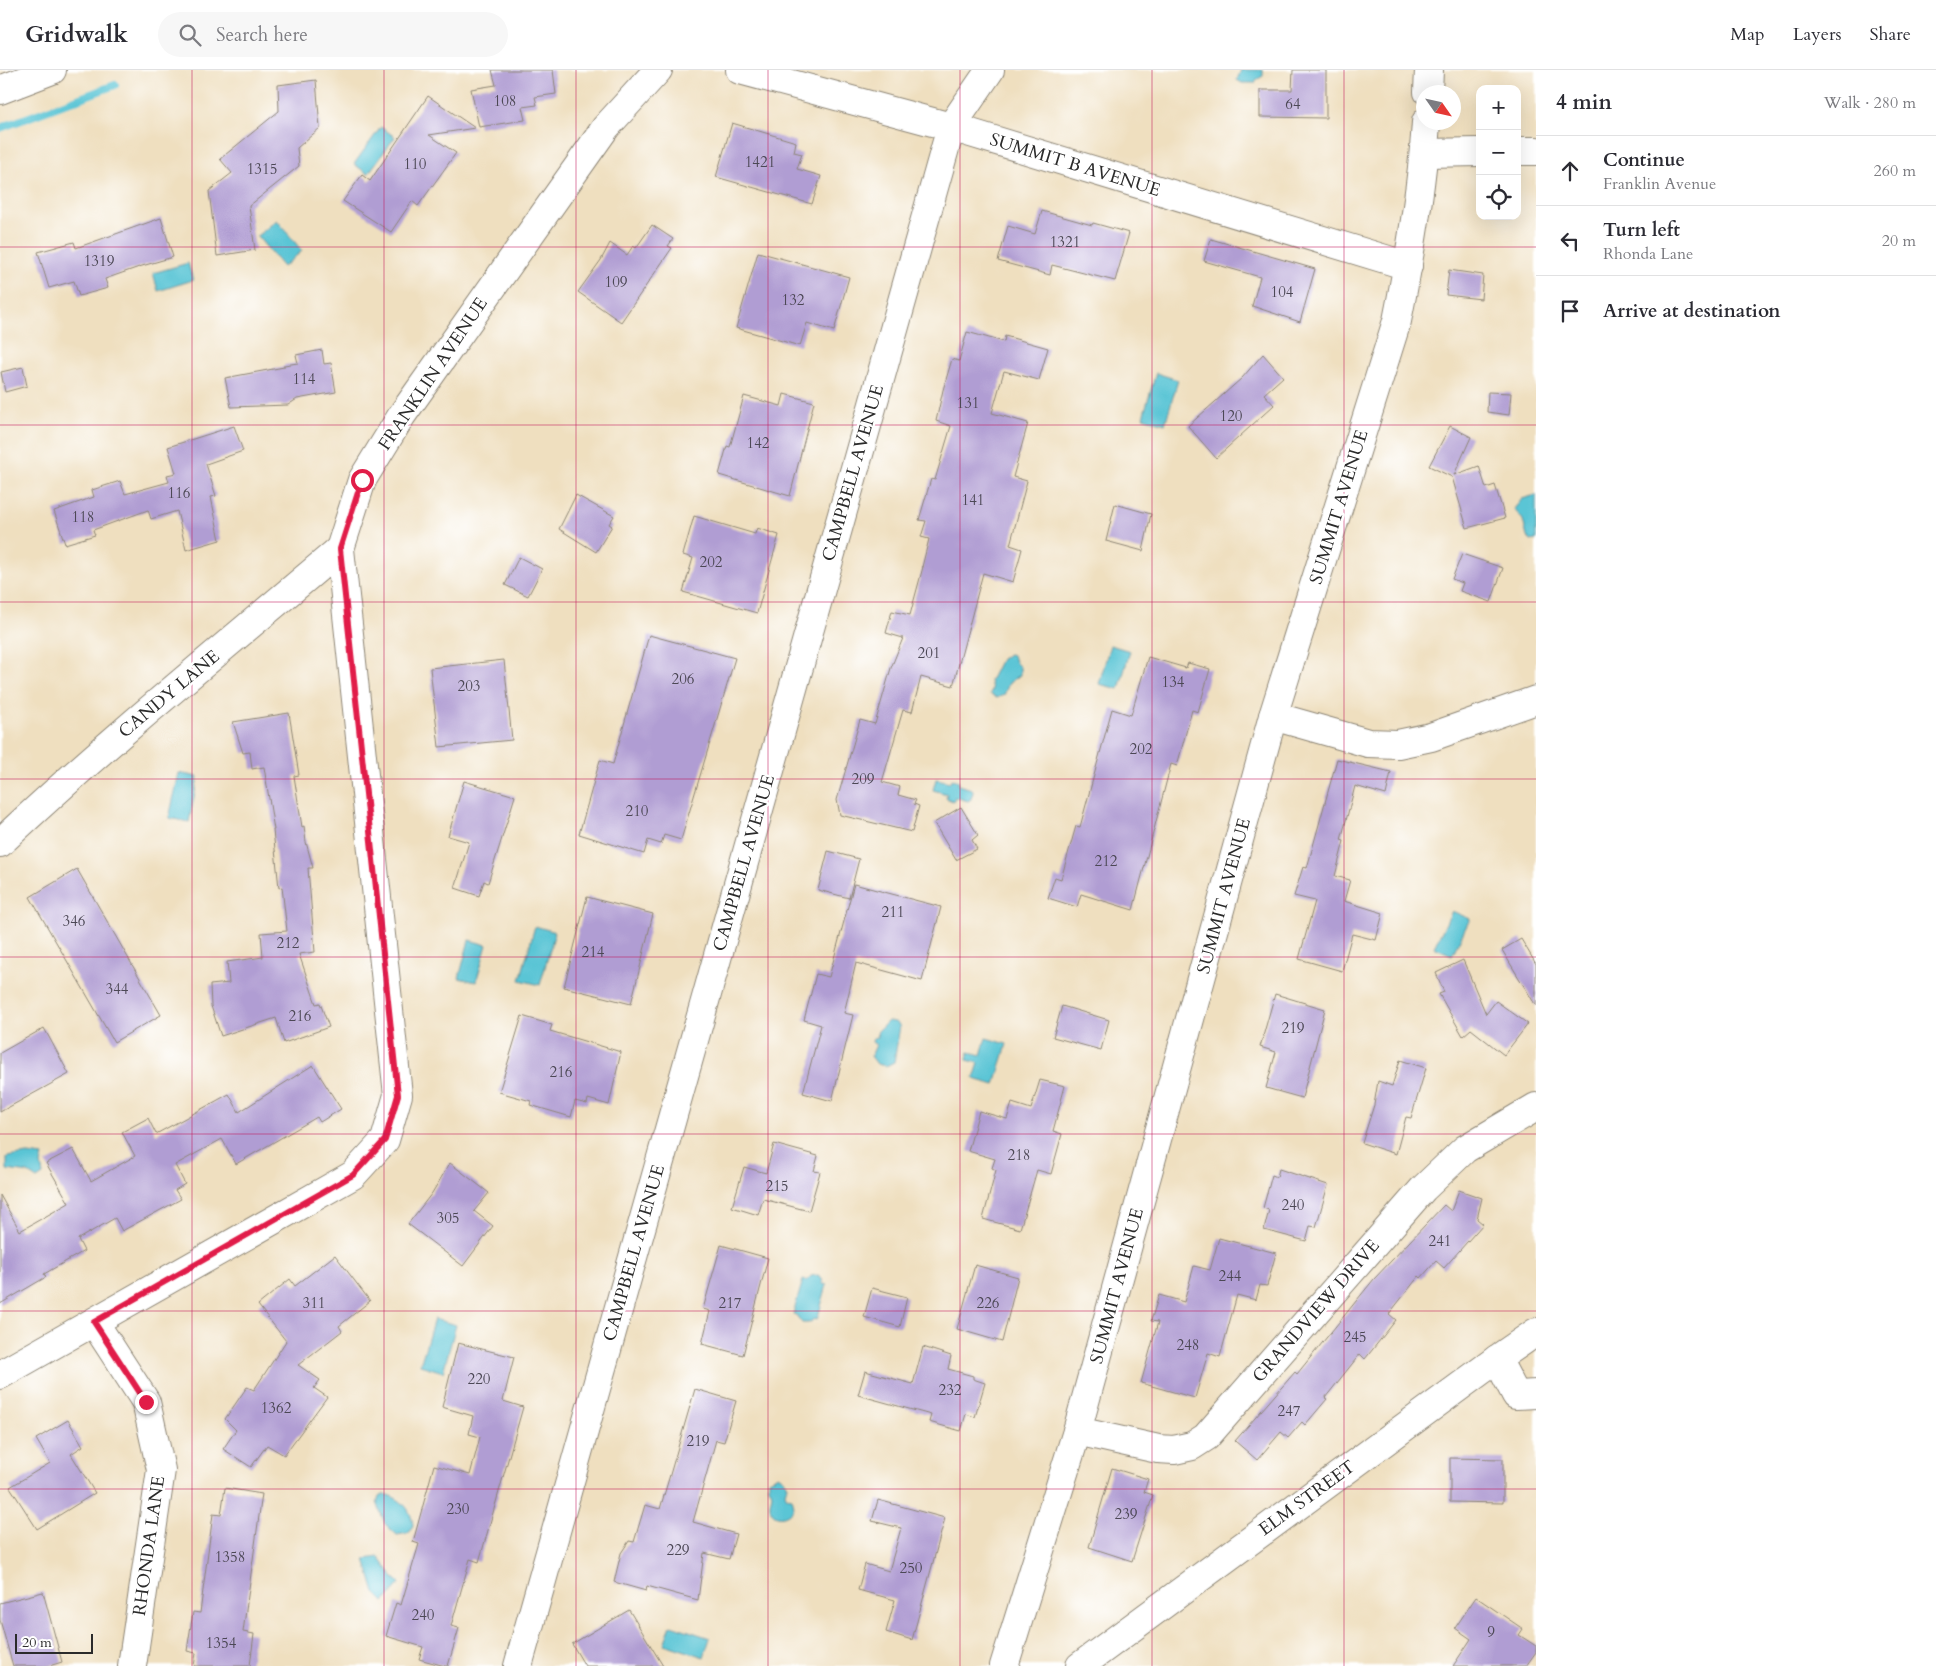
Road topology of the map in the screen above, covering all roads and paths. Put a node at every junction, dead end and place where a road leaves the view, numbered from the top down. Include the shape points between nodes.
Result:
1 (52, 70) edge
2 (658, 70) edge
3 (740, 70) edge
4 (990, 70) edge
5 (1429, 70) edge
6 (1428, 85) edge
7 (0, 90) edge
8 (950, 127) junction
9 (1425, 130) edge
10 (1521, 151) edge
11 (1536, 151) edge
12 (1476, 152) edge
13 (1424, 153) junction
14 (1408, 266) junction
15 (340, 549) junction
16 (1536, 700) edge
17 (1274, 716) junction
18 (0, 843) edge
19 (1536, 1108) edge
20 (94, 1322) junction
21 (1536, 1332) edge
22 (1497, 1359) junction
23 (0, 1375) edge
24 (1536, 1394) edge
25 (1077, 1431) junction
26 (132, 1666) edge
27 (518, 1666) edge
28 (1004, 1666) edge
29 (1080, 1666) edge

1 - 7 street
2 - 15 street, FRANKLIN AVENUE via 606,127 402,415 362,480
3 - 8 street, SUMMIT B AVENUE
4 - 8 street, CAMPBELL AVENUE
5 - 6 street
8 - 14 street, SUMMIT B AVENUE
8 - 27 street, CAMPBELL AVENUE
9 - 13 street, SUMMIT AVENUE
10 - 11 street
12 - 13 street
13 - 14 street, SUMMIT AVENUE
14 - 17 street, SUMMIT AVENUE via 1397,321
15 - 18 street, CANDY LANE via 121,735
15 - 20 street, FRANKLIN AVENUE via 398,1095 385,1140 353,1175
16 - 17 street via 1431,737 1398,744 1368,743
17 - 25 street, SUMMIT AVENUE
19 - 25 street, GRANDVIEW DRIVE via 1465,1149 1423,1189 1206,1437 1192,1446 1174,1450
20 - 23 street, FRANKLIN AVENUE
20 - 26 street, RHONDA LANE via 146,1402 162,1470
21 - 22 street, ELM STREET
22 - 24 street via 1516,1395
22 - 29 street, ELM STREET
25 - 28 street, SUMMIT AVENUE

